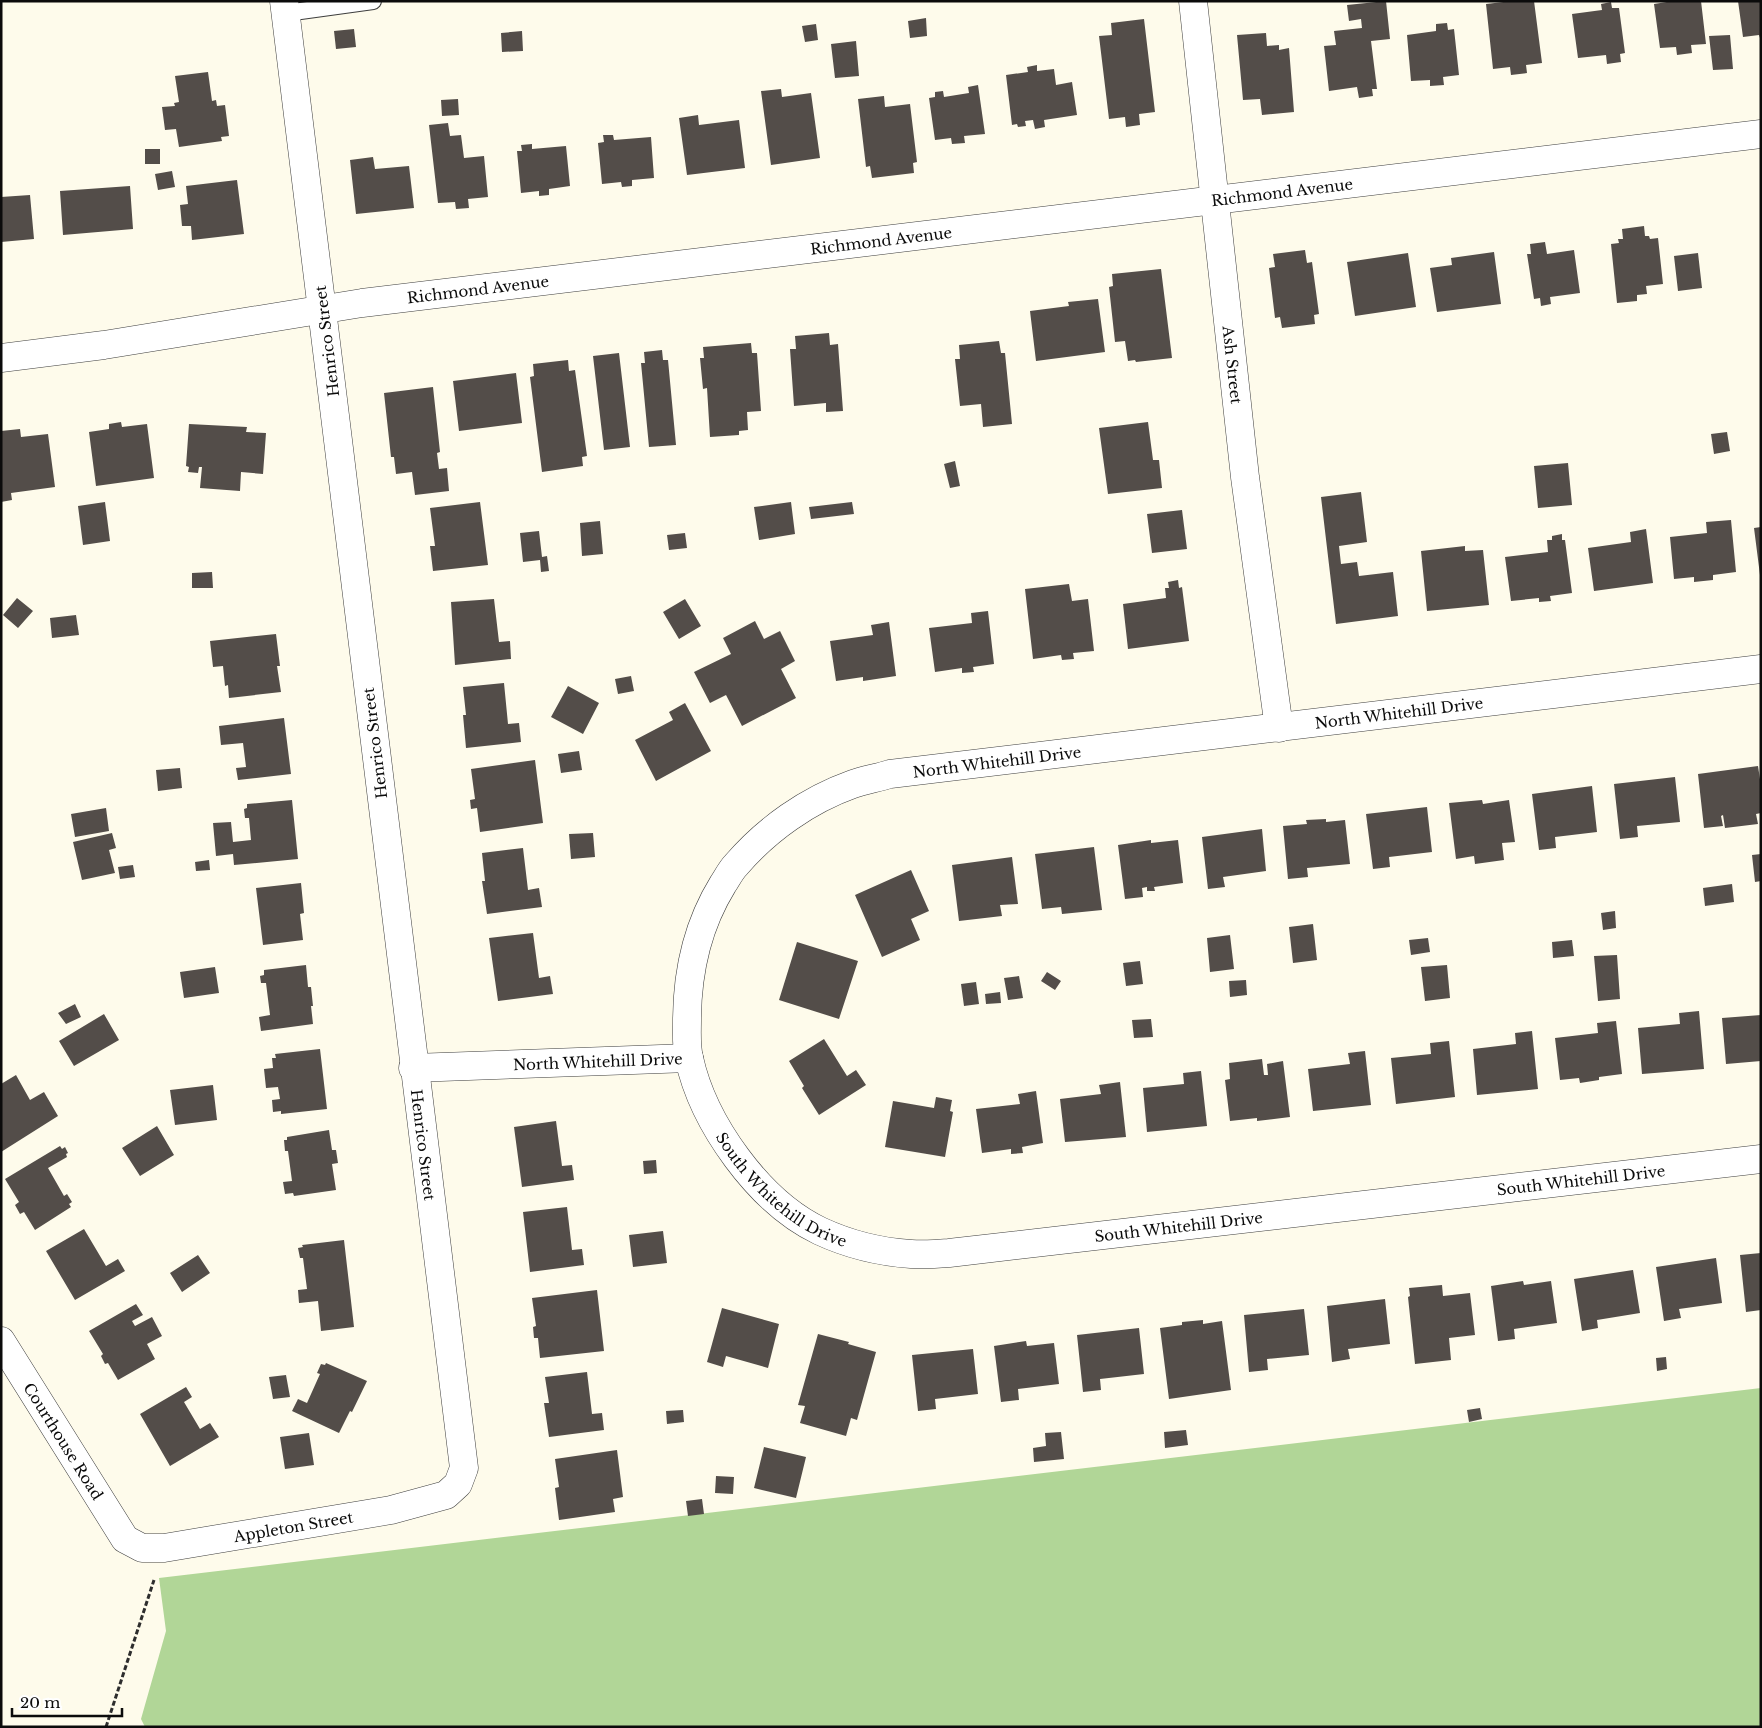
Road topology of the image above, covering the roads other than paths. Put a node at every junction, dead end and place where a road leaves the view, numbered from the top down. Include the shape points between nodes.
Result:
1 (373, 1) edge
2 (1193, 1) edge
3 (285, 7) edge
4 (1761, 134) edge
5 (1214, 201) junction
6 (323, 310) junction
7 (1, 358) edge
8 (1761, 669) edge
9 (1279, 728) junction
10 (688, 1058) junction
11 (413, 1068) junction
12 (1761, 1159) edge
13 (1, 1341) edge
14 (458, 1484) joint
15 (125, 1540) joint

1 - 3 lane
2 - 5 street, Ash Street
3 - 6 street, Henrico Street
4 - 5 street, Richmond Avenue
5 - 6 street, Richmond Avenue
5 - 9 street, Ash Street via 1244,477
6 - 7 street, Richmond Avenue via 104,346
6 - 11 street, Henrico Street
8 - 9 street, North Whitehill Drive
9 - 10 street, North Whitehill Drive via 890,774 852,784 808,805 767,833 735,866 710,905 696,942 687,992
10 - 11 street, North Whitehill Drive
10 - 12 street, South Whitehill Drive via 702,1100 726,1144 750,1176 787,1210 820,1231 864,1247 911,1254 949,1253
11 - 14 street, Henrico Street via 464,1468
13 - 15 street, Courthouse Road
14 - 15 street, Appleton Street via 446,1495 391,1510 164,1548 142,1548

